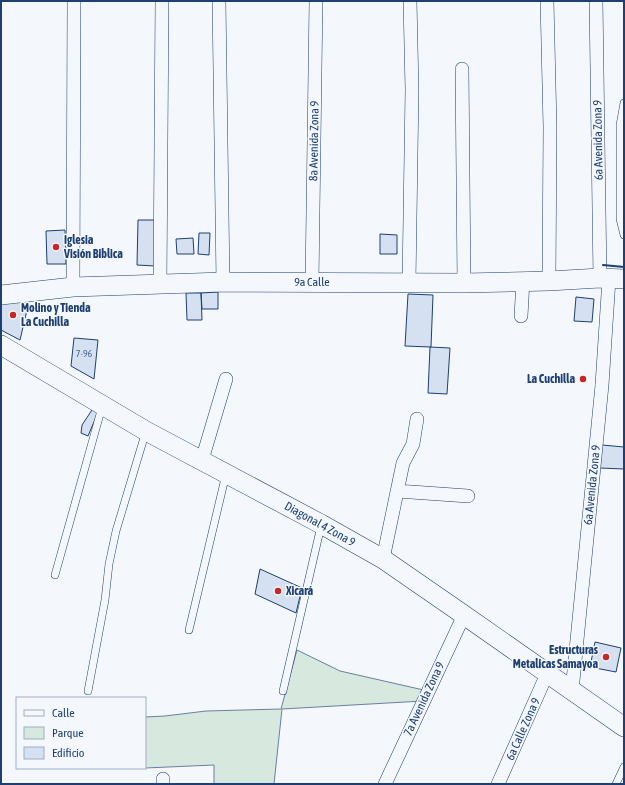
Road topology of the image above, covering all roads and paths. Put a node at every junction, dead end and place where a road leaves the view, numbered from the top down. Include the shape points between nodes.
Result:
1 (74, 1) edge
2 (162, 1) edge
3 (219, 1) edge
4 (316, 1) edge
5 (410, 1) edge
6 (547, 1) edge
7 (596, 1) edge
8 (462, 69) dead end
9 (624, 103) edge
10 (624, 235) edge
11 (611, 279) edge
12 (523, 281) junction
13 (549, 281) junction
14 (223, 282) junction
15 (312, 282) junction
16 (409, 282) junction
17 (464, 283) junction
18 (160, 285) junction
19 (73, 287) junction
20 (1, 296) edge
21 (521, 316) dead end
22 (1, 345) edge
23 (226, 379) dead end
24 (103, 404) junction
25 (417, 419) dead end
26 (146, 430) junction
27 (202, 460) junction
28 (226, 474) junction
29 (398, 491) junction
30 (468, 496) dead end
31 (321, 524) junction
32 (383, 559) junction
33 (55, 575) dead end
34 (464, 614) junction
35 (189, 630) dead end
36 (547, 674) junction
37 (88, 691) dead end
38 (283, 691) dead end
39 (572, 691) junction
40 (624, 728) edge
41 (624, 767) edge
42 (385, 784) edge
43 (498, 784) edge
44 (616, 784) edge

1 - 19 street
2 - 18 street
3 - 14 street
4 - 15 street, 8a Avenida Zona 9
5 - 16 street via 412,90
6 - 13 street via 550,127
7 - 11 street, 6a Avenida Zona 9
8 - 17 street
9 - 10 lane via 620,125 620,219
11 - 13 main road, 9a Calle
11 - 39 street, 6a Avenida Zona 9
12 - 13 main road, 9a Calle
12 - 17 main road, 9a Calle
12 - 21 street
14 - 15 main road, 9a Calle
14 - 18 main road, 9a Calle
15 - 16 main road, 9a Calle
16 - 17 main road, 9a Calle
18 - 19 main road, 9a Calle
19 - 20 main road, 9a Calle
22 - 24 main road, Diagonal 4 Zona 9
23 - 27 street
24 - 26 main road, Diagonal 4 Zona 9
24 - 33 lane
25 - 29 street via 413,444 403,463
26 - 27 main road, Diagonal 4 Zona 9
26 - 37 lane via 109,564
27 - 28 main road, Diagonal 4 Zona 9
28 - 31 main road, Diagonal 4 Zona 9
28 - 35 lane
29 - 30 street
29 - 32 street
31 - 32 main road, Diagonal 4 Zona 9
31 - 38 lane
32 - 34 main road, Diagonal 4 Zona 9
34 - 36 main road, Diagonal 4 Zona 9
34 - 42 street, 7a Avenida Zona 9
36 - 39 main road, Diagonal 4 Zona 9
36 - 43 street, 6a Calle Zona 9
39 - 40 main road, Diagonal 4 Zona 9
41 - 44 lane

